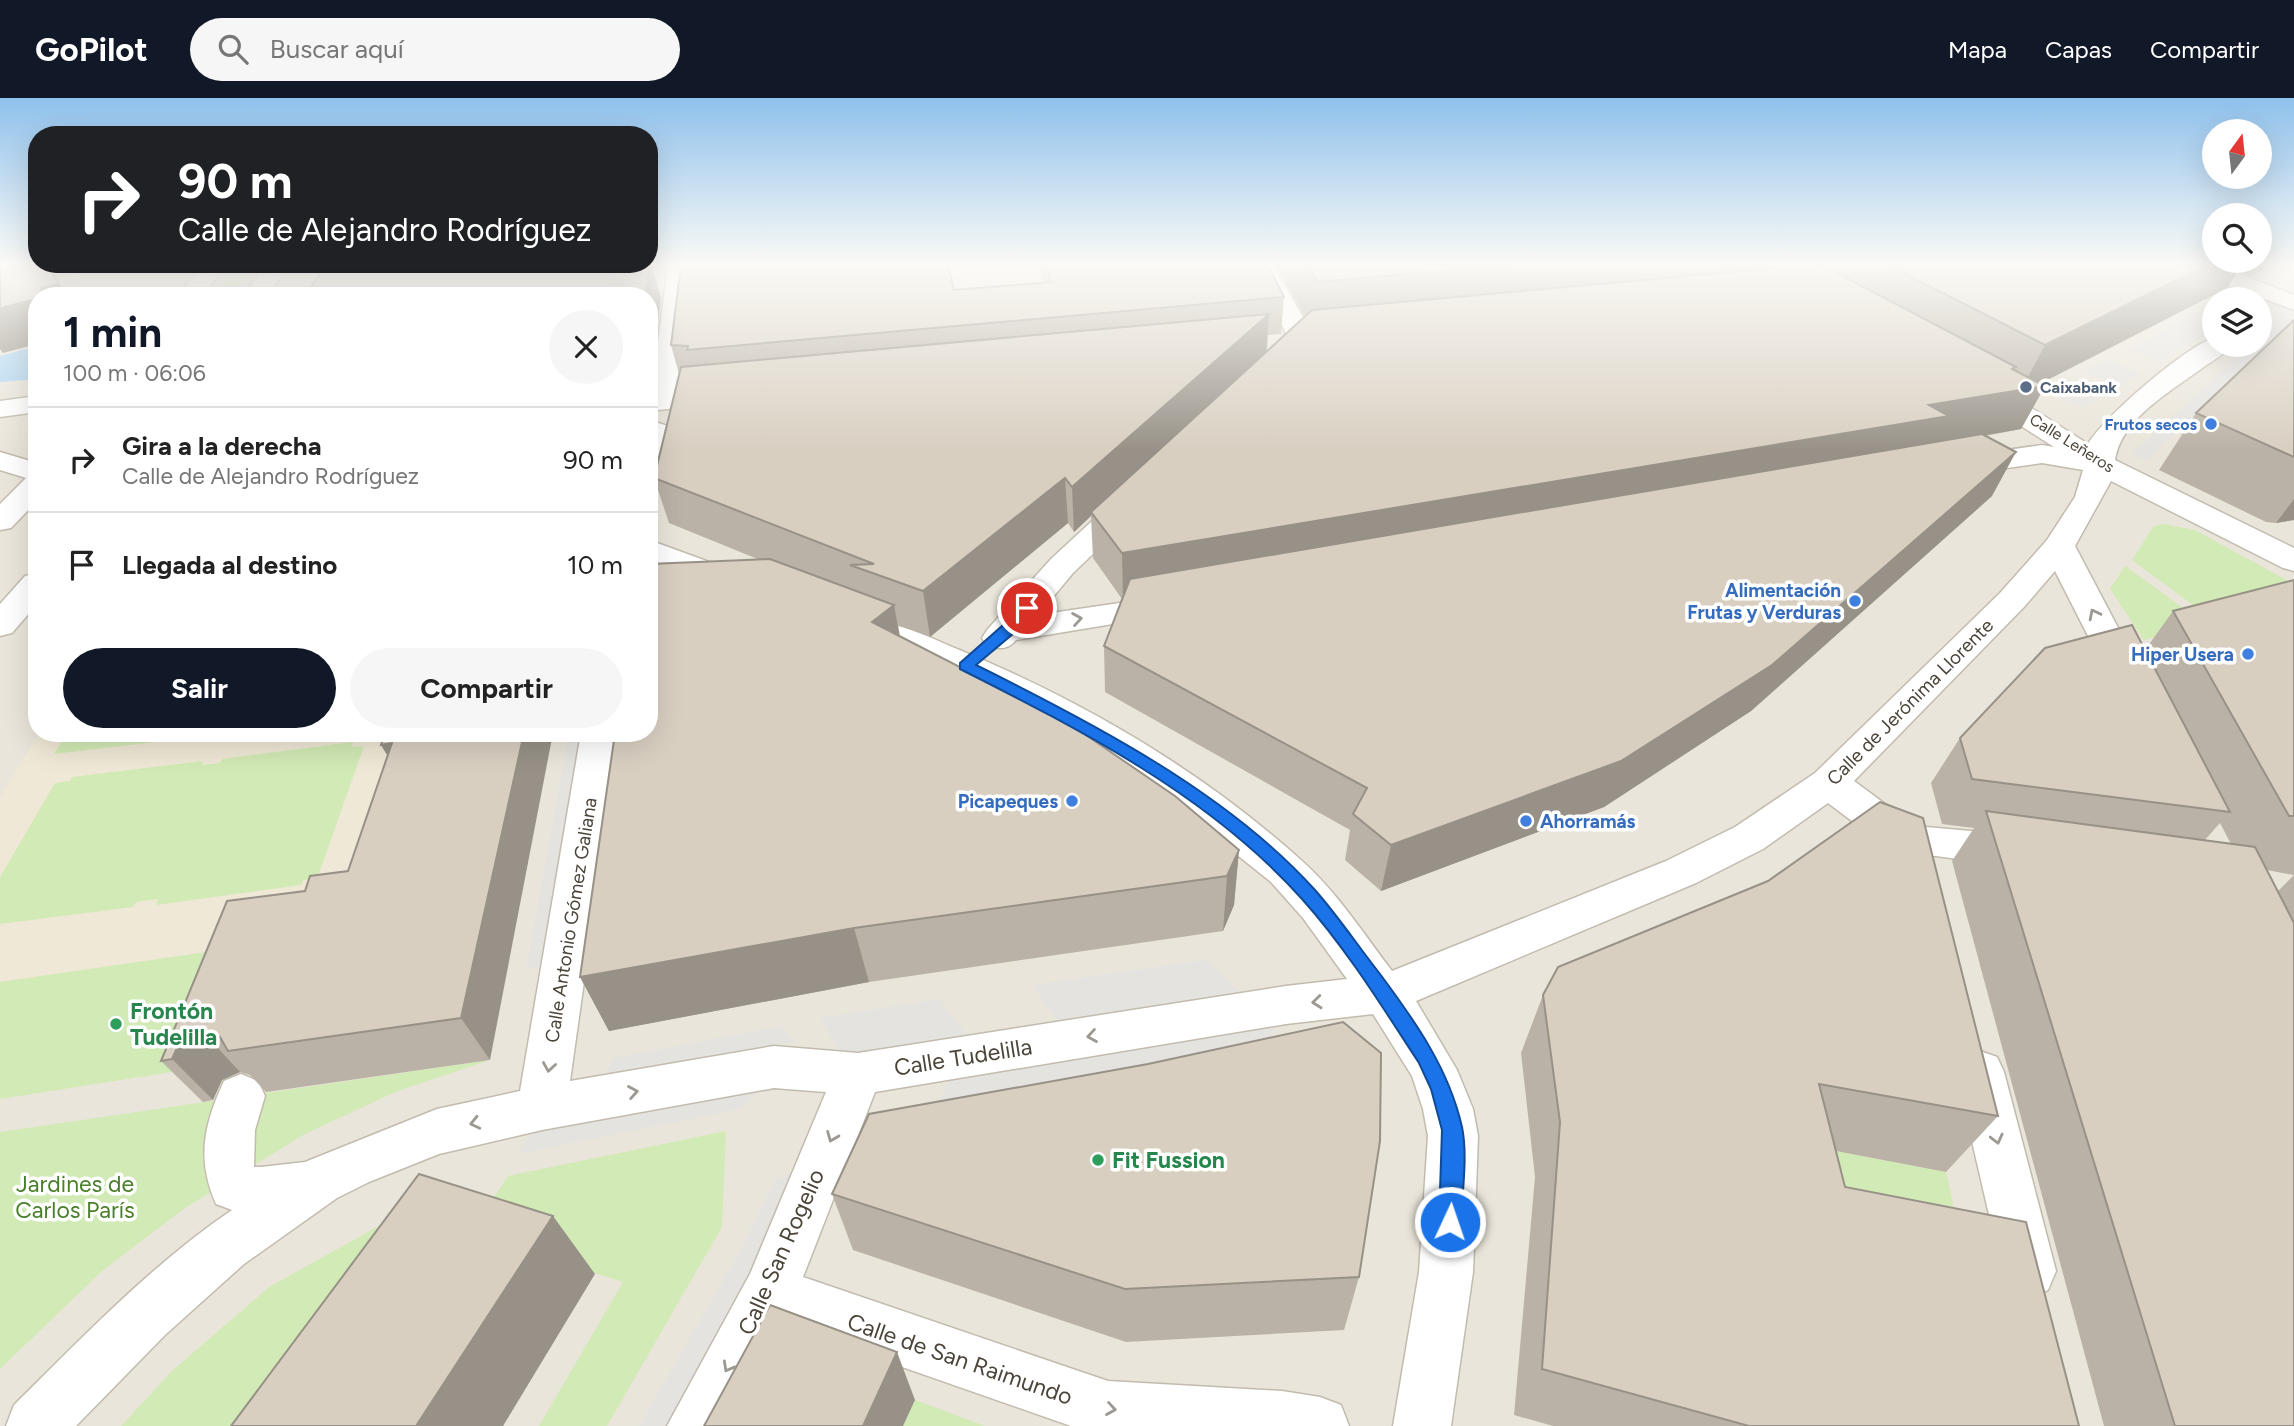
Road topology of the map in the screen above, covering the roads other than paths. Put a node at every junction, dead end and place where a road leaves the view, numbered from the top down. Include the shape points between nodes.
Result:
1 (669, 327) edge
2 (1296, 327) edge
3 (1311, 343) junction
4 (1257, 348) edge
5 (2202, 357) edge
6 (1962, 377) edge
7 (1259, 384) edge
8 (658, 391) edge
9 (744, 394) edge
10 (658, 402) edge
11 (28, 405) edge
12 (0, 409) edge
13 (0, 461) edge
14 (2100, 464) junction
15 (28, 469) edge
16 (1932, 471) edge
17 (1147, 486) edge
18 (28, 493) edge
19 (0, 521) edge
20 (2059, 546) junction
21 (658, 553) edge
22 (2294, 561) edge
23 (762, 592) edge
24 (28, 593) edge
25 (1190, 602) edge
26 (852, 623) edge
27 (0, 625) edge
28 (1009, 630) junction
29 (965, 666) junction
30 (2144, 714) edge
31 (599, 742) edge
32 (1829, 783) junction
33 (1907, 841) junction
34 (2055, 856) edge
35 (1930, 885) edge
36 (1384, 995) junction
37 (1970, 1032) edge
38 (858, 1074) junction
39 (241, 1096) dead end
40 (542, 1108) junction
41 (319, 1181) junction
42 (769, 1293) junction
43 (2041, 1317) edge
44 (35, 1426) edge
45 (695, 1426) edge
46 (1320, 1426) edge
47 (1422, 1426) edge

1 - 8 street
2 - 3 street
3 - 4 street
3 - 7 street
5 - 14 street, Calle de Jerónima Llorente via 2126,415 2103,443
6 - 14 street, Calle Leñeros
9 - 10 street
11 - 12 street
13 - 15 street
14 - 16 street via 2042,454
14 - 20 street, Calle de Jerónima Llorente via 2090,497
14 - 22 street, Calle Leñeros
17 - 28 street via 1062,566
18 - 19 street
30 -> 20 street
20 - 32 street, Calle de Jerónima Llorente via 2012,600
21 - 23 street
24 - 27 street
28 -> 25 street
26 - 29 street
28 - 29 street
29 - 36 street via 1051,708 1204,803 1309,894
31 -> 40 street, Calle Antonio Gómez Galiana
32 - 33 street
32 - 36 street, Calle de Jerónima Llorente via 1749,838 1681,872
33 - 34 street
33 - 35 street
36 -> 38 street, Calle Tudelilla via 1286,1005
36 - 47 street via 1427,1057 1452,1130 1447,1272
37 -> 43 street
40 -> 38 street, Calle Tudelilla via 774,1068
38 -> 42 street, Calle San Rogelio
39 - 41 street via 226,1146 234,1187 254,1193 284,1193
40 -> 41 street, Calle Tudelilla via 437,1132
41 - 44 street via 200,1267 145,1315
42 -> 45 street, Calle San Rogelio
42 -> 46 street, Calle de San Raimundo via 1108,1410

